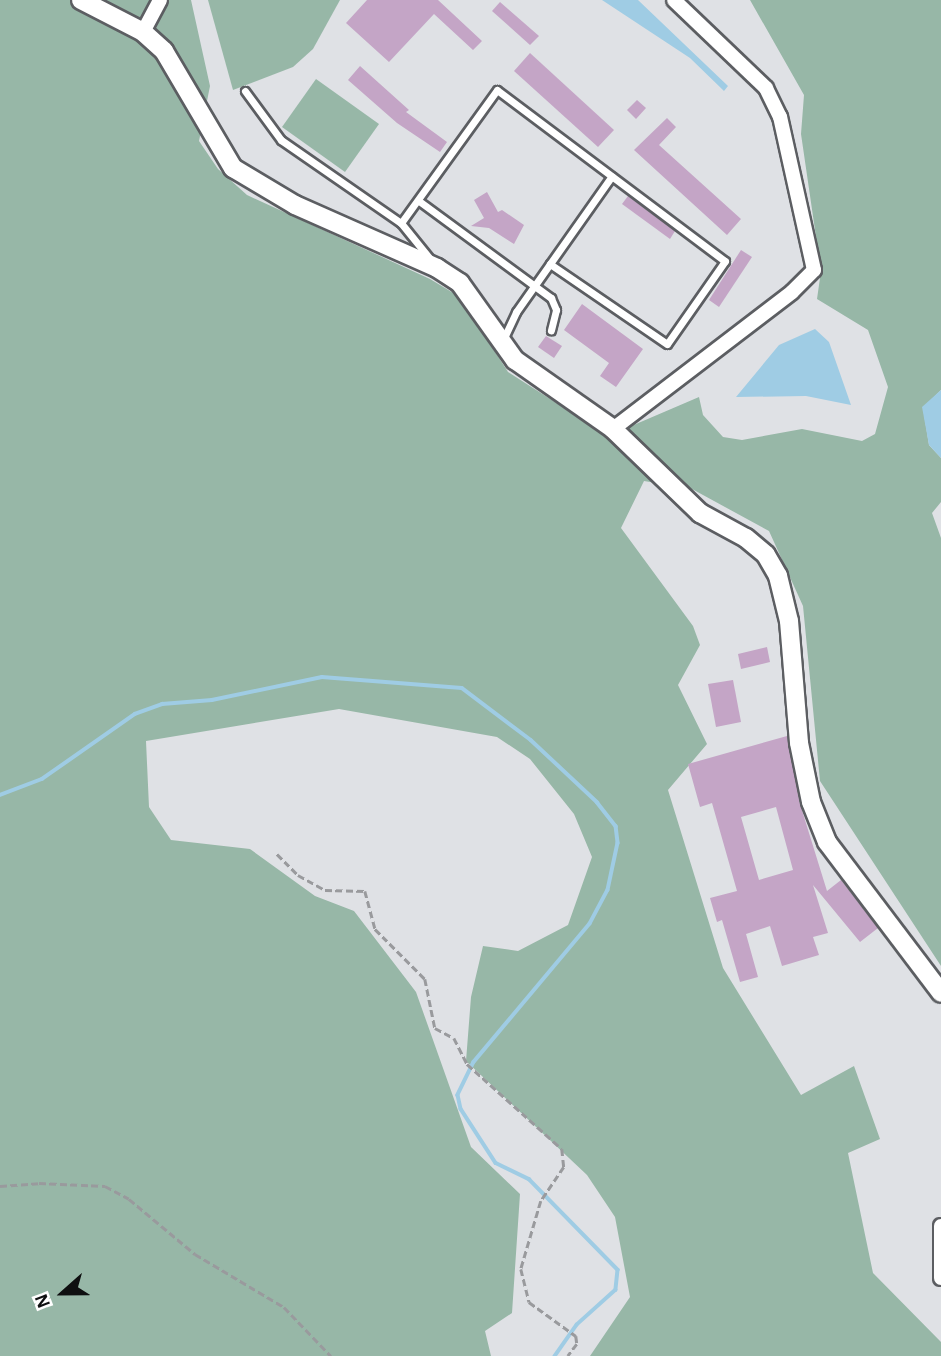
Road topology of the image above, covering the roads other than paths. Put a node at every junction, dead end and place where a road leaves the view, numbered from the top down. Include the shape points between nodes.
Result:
1 (81, 0) edge
2 (160, 0) edge
3 (674, 0) edge
4 (143, 32) junction
5 (245, 91) dead end
6 (612, 176) junction
7 (419, 201) junction
8 (401, 223) junction
9 (550, 264) junction
10 (437, 268) junction
11 (535, 286) junction
12 (551, 330) dead end
13 (502, 341) junction
14 (613, 429) junction
15 (941, 993) edge
16 (941, 1226) edge
17 (941, 1278) edge

1 - 4 street
2 - 4 street
3 - 14 street via 766,88 779,117 814,270 792,292
4 - 10 street via 182,78 214,142 233,168 295,205
5 - 8 lane via 281,140
6 - 7 lane via 497,90
6 - 9 lane
6 - 9 lane via 725,261 673,336 667,344
7 - 8 lane
7 - 11 lane
8 - 10 lane
9 - 11 lane
10 - 13 street via 475,299
11 - 12 lane via 551,298 556,310
11 - 13 lane
13 - 14 street via 532,375
14 - 15 street via 700,513 746,538 766,555 778,576 789,621 799,743 811,802 827,842
16 - 17 street

